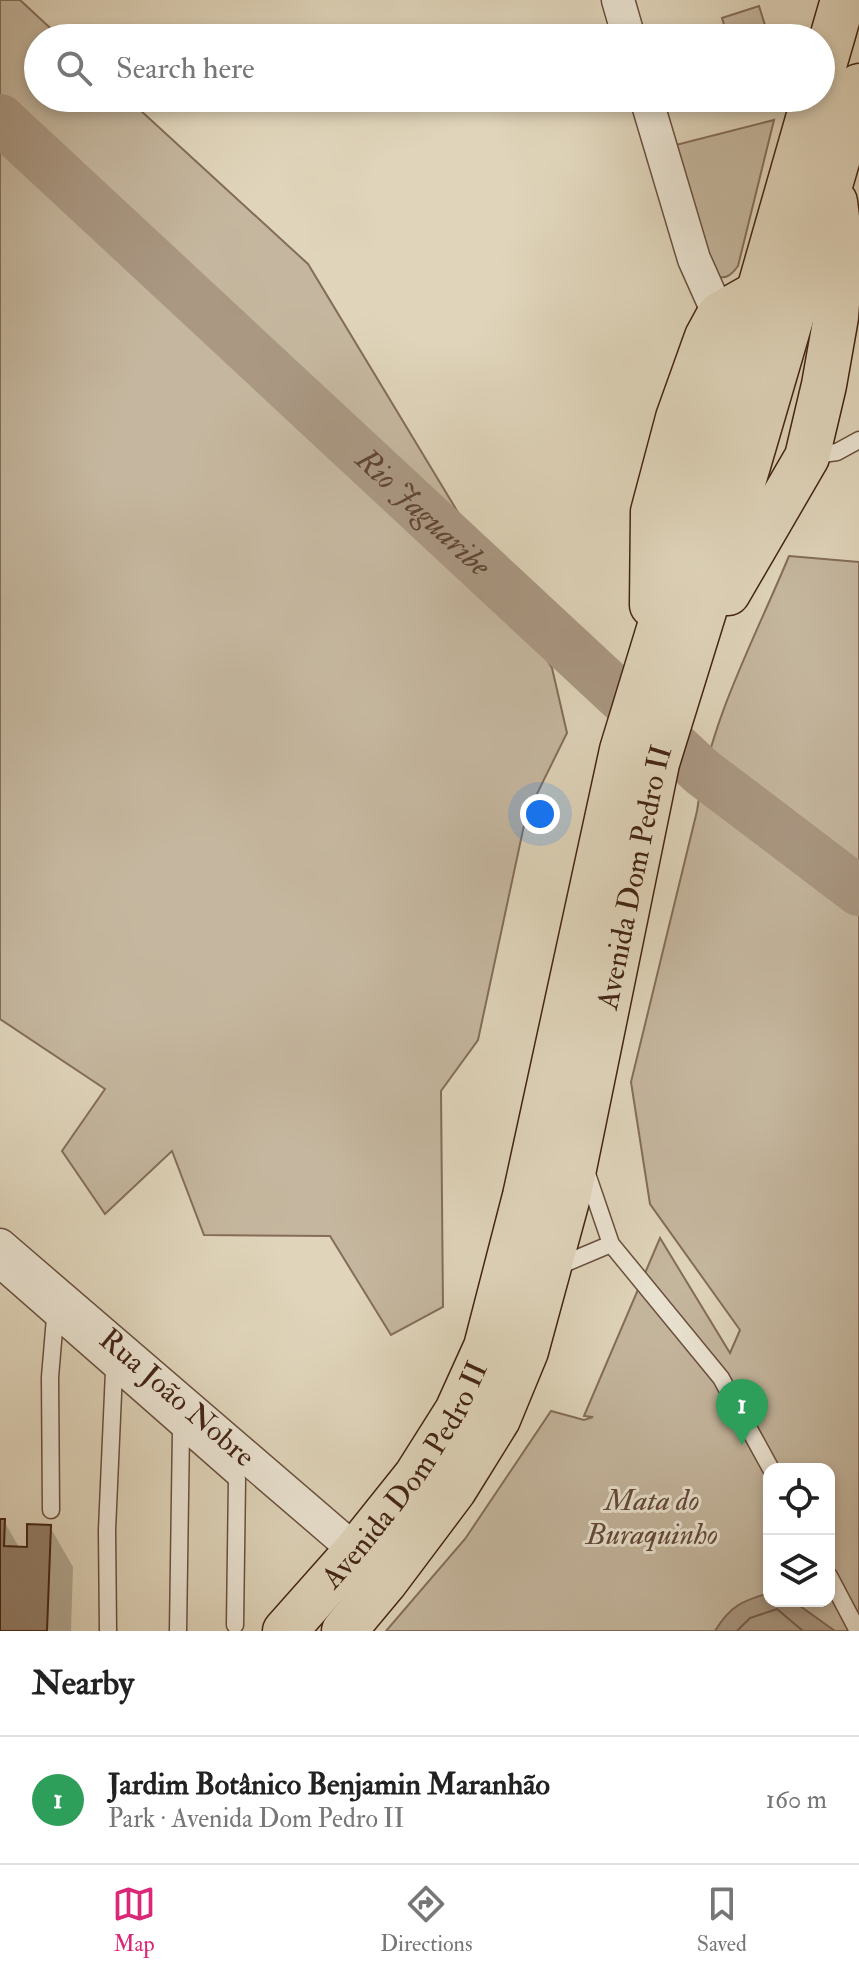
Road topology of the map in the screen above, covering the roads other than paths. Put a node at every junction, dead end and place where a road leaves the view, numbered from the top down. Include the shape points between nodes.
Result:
1 (618, 0) edge
2 (843, 0) edge
3 (625, 24) edge
4 (835, 28) edge
5 (859, 86) edge
6 (650, 112) edge
7 (810, 112) edge
8 (832, 180) junction
9 (758, 293) junction
10 (719, 315) junction
11 (859, 440) edge
12 (807, 457) junction
13 (670, 654) junction
14 (640, 756) junction
15 (578, 1149) junction
16 (611, 1244) junction
17 (0, 1245) edge
18 (549, 1270) junction
19 (0, 1271) edge
20 (55, 1318) junction
21 (119, 1361) junction
22 (181, 1430) junction
23 (768, 1463) edge
24 (51, 1510) dead end
25 (356, 1551) junction
26 (835, 1587) edge
27 (235, 1625) dead end
28 (108, 1631) edge
29 (178, 1631) edge
30 (285, 1631) edge
31 (344, 1631) edge
32 (858, 1631) edge

1 - 3 street
2 - 4 main road
5 - 8 main road, Avenida Dom Pedro II
6 - 10 street via 694,259
7 - 9 main road, Avenida Dom Pedro II
8 - 12 main road via 841,249 836,317
8 - 13 main road, Avenida Dom Pedro II via 728,534
9 - 10 main road
9 - 13 main road, Avenida Dom Pedro II via 709,465
10 - 13 main road via 678,418 653,512
11 - 12 lane via 837,452
12 - 13 main road
13 - 14 main road, Avenida Dom Pedro II
14 - 15 main road, Avenida Dom Pedro II
14 - 25 main road, Avenida Dom Pedro II via 486,1347 457,1411 416,1476
15 - 16 lane
15 - 18 main road, Avenida Dom Pedro II
16 - 18 lane
16 - 23 lane via 721,1378
17 - 21 street, Rua João Nobre
18 - 31 main road, Avenida Dom Pedro II via 526,1351 498,1419 454,1490
19 - 20 lane
20 - 21 lane
20 - 24 lane
21 - 22 lane
21 - 25 street, Rua João Nobre
21 - 28 lane via 107,1530
22 - 27 lane via 237,1479
22 - 29 lane
25 - 30 main road, Avenida Dom Pedro II
26 - 32 lane

